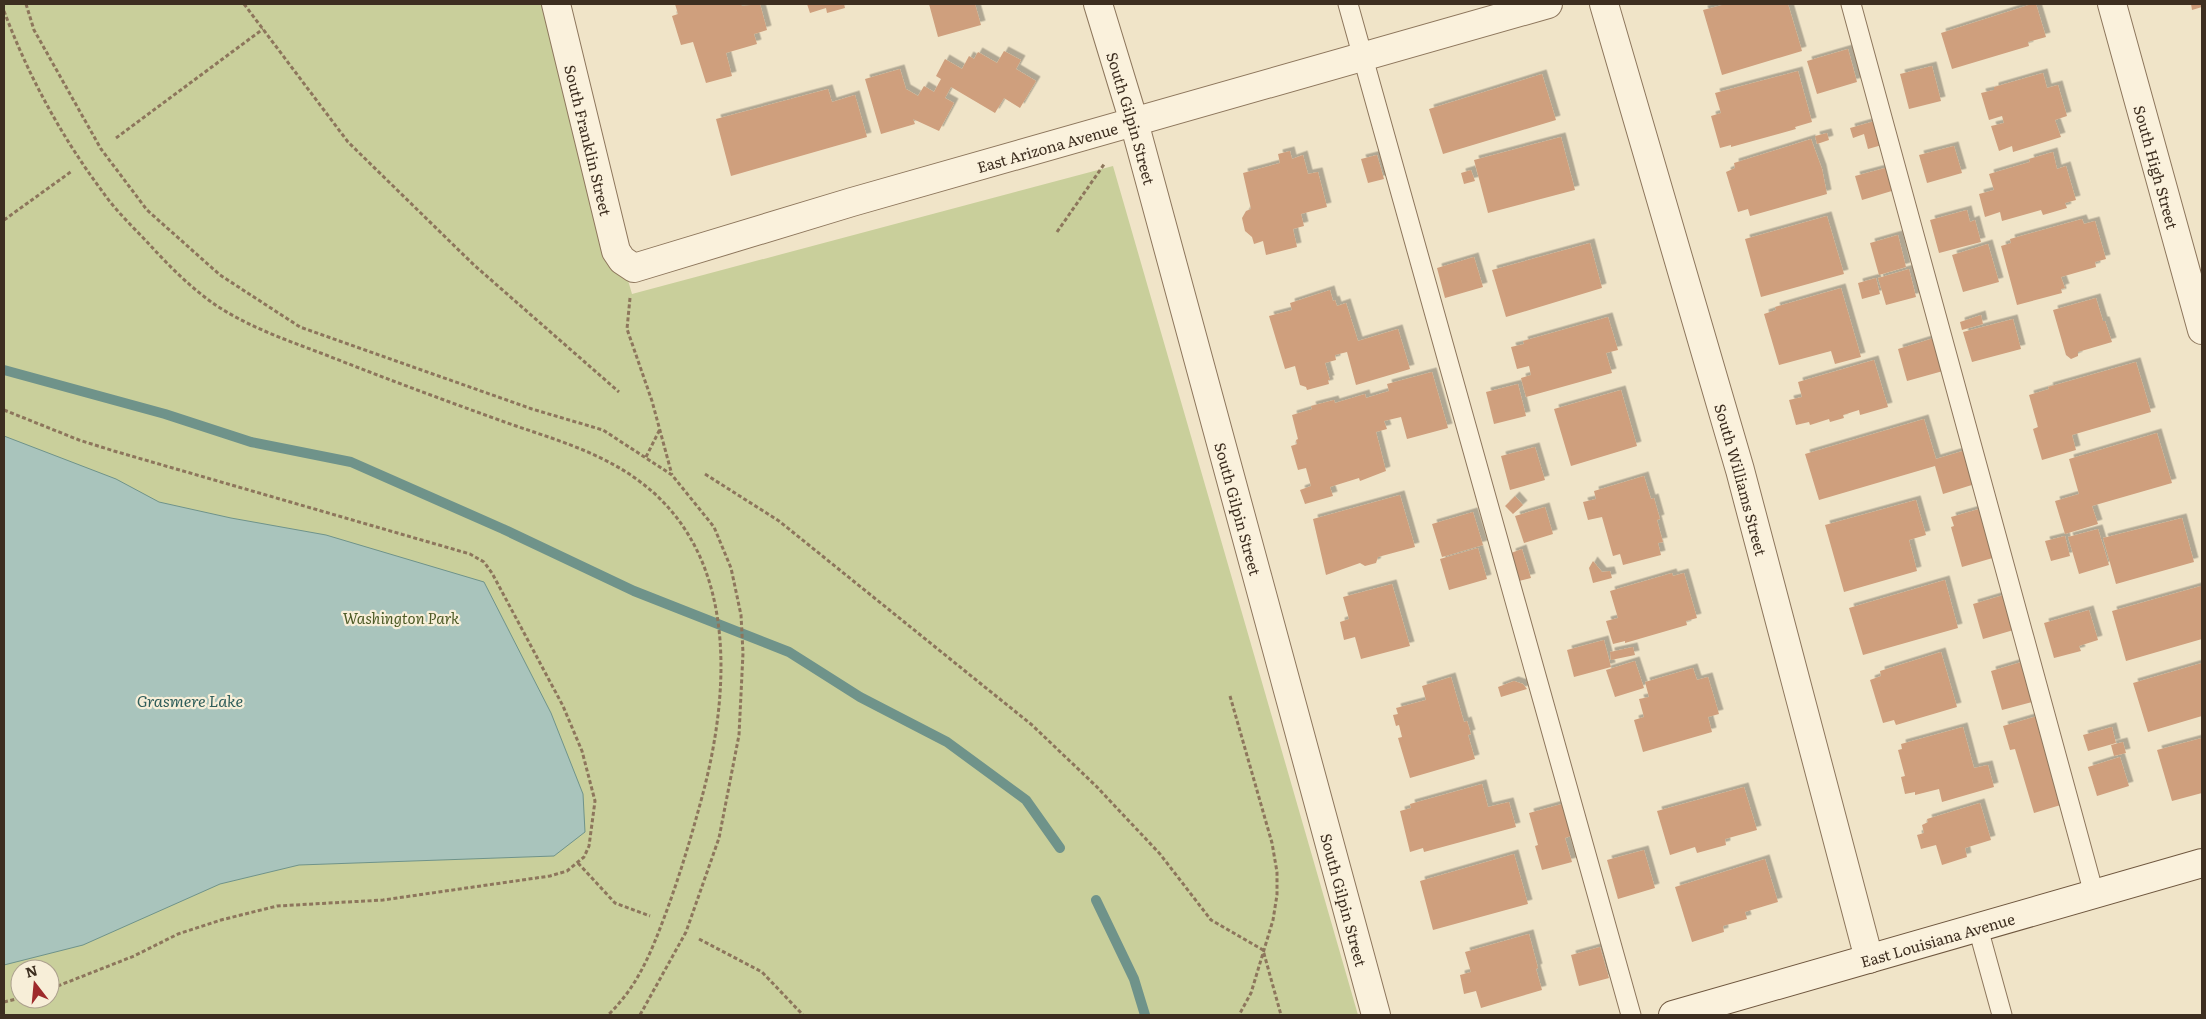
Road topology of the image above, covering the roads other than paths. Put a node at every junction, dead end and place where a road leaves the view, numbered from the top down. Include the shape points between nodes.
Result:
1 (556, 4) edge
2 (1098, 4) edge
3 (1348, 4) edge
4 (1548, 4) edge
5 (1604, 4) edge
6 (1851, 4) edge
7 (2112, 4) edge
8 (1363, 56) junction
9 (1134, 122) junction
10 (634, 268) joint
11 (2202, 330) edge
12 (2202, 863) edge
13 (2094, 894) junction
14 (1978, 928) junction
15 (1869, 959) junction
16 (1376, 1015) edge
17 (1631, 1015) edge
18 (1672, 1015) edge
19 (2002, 1015) edge

1 - 10 street, South Franklin Street via 616,251
2 - 9 street, South Gilpin Street
3 - 8 lane
4 - 8 street, East Arizona Avenue
5 - 15 street, South Williams Street via 1740,470
6 - 13 lane
7 - 11 street, South High Street
8 - 9 street, East Arizona Avenue
8 - 17 lane
9 - 10 street, East Arizona Avenue
9 - 16 street, South Gilpin Street
12 - 13 street, East Louisiana Avenue
13 - 14 street, East Louisiana Avenue
14 - 15 street, East Louisiana Avenue
14 - 19 lane
15 - 18 street, East Louisiana Avenue

